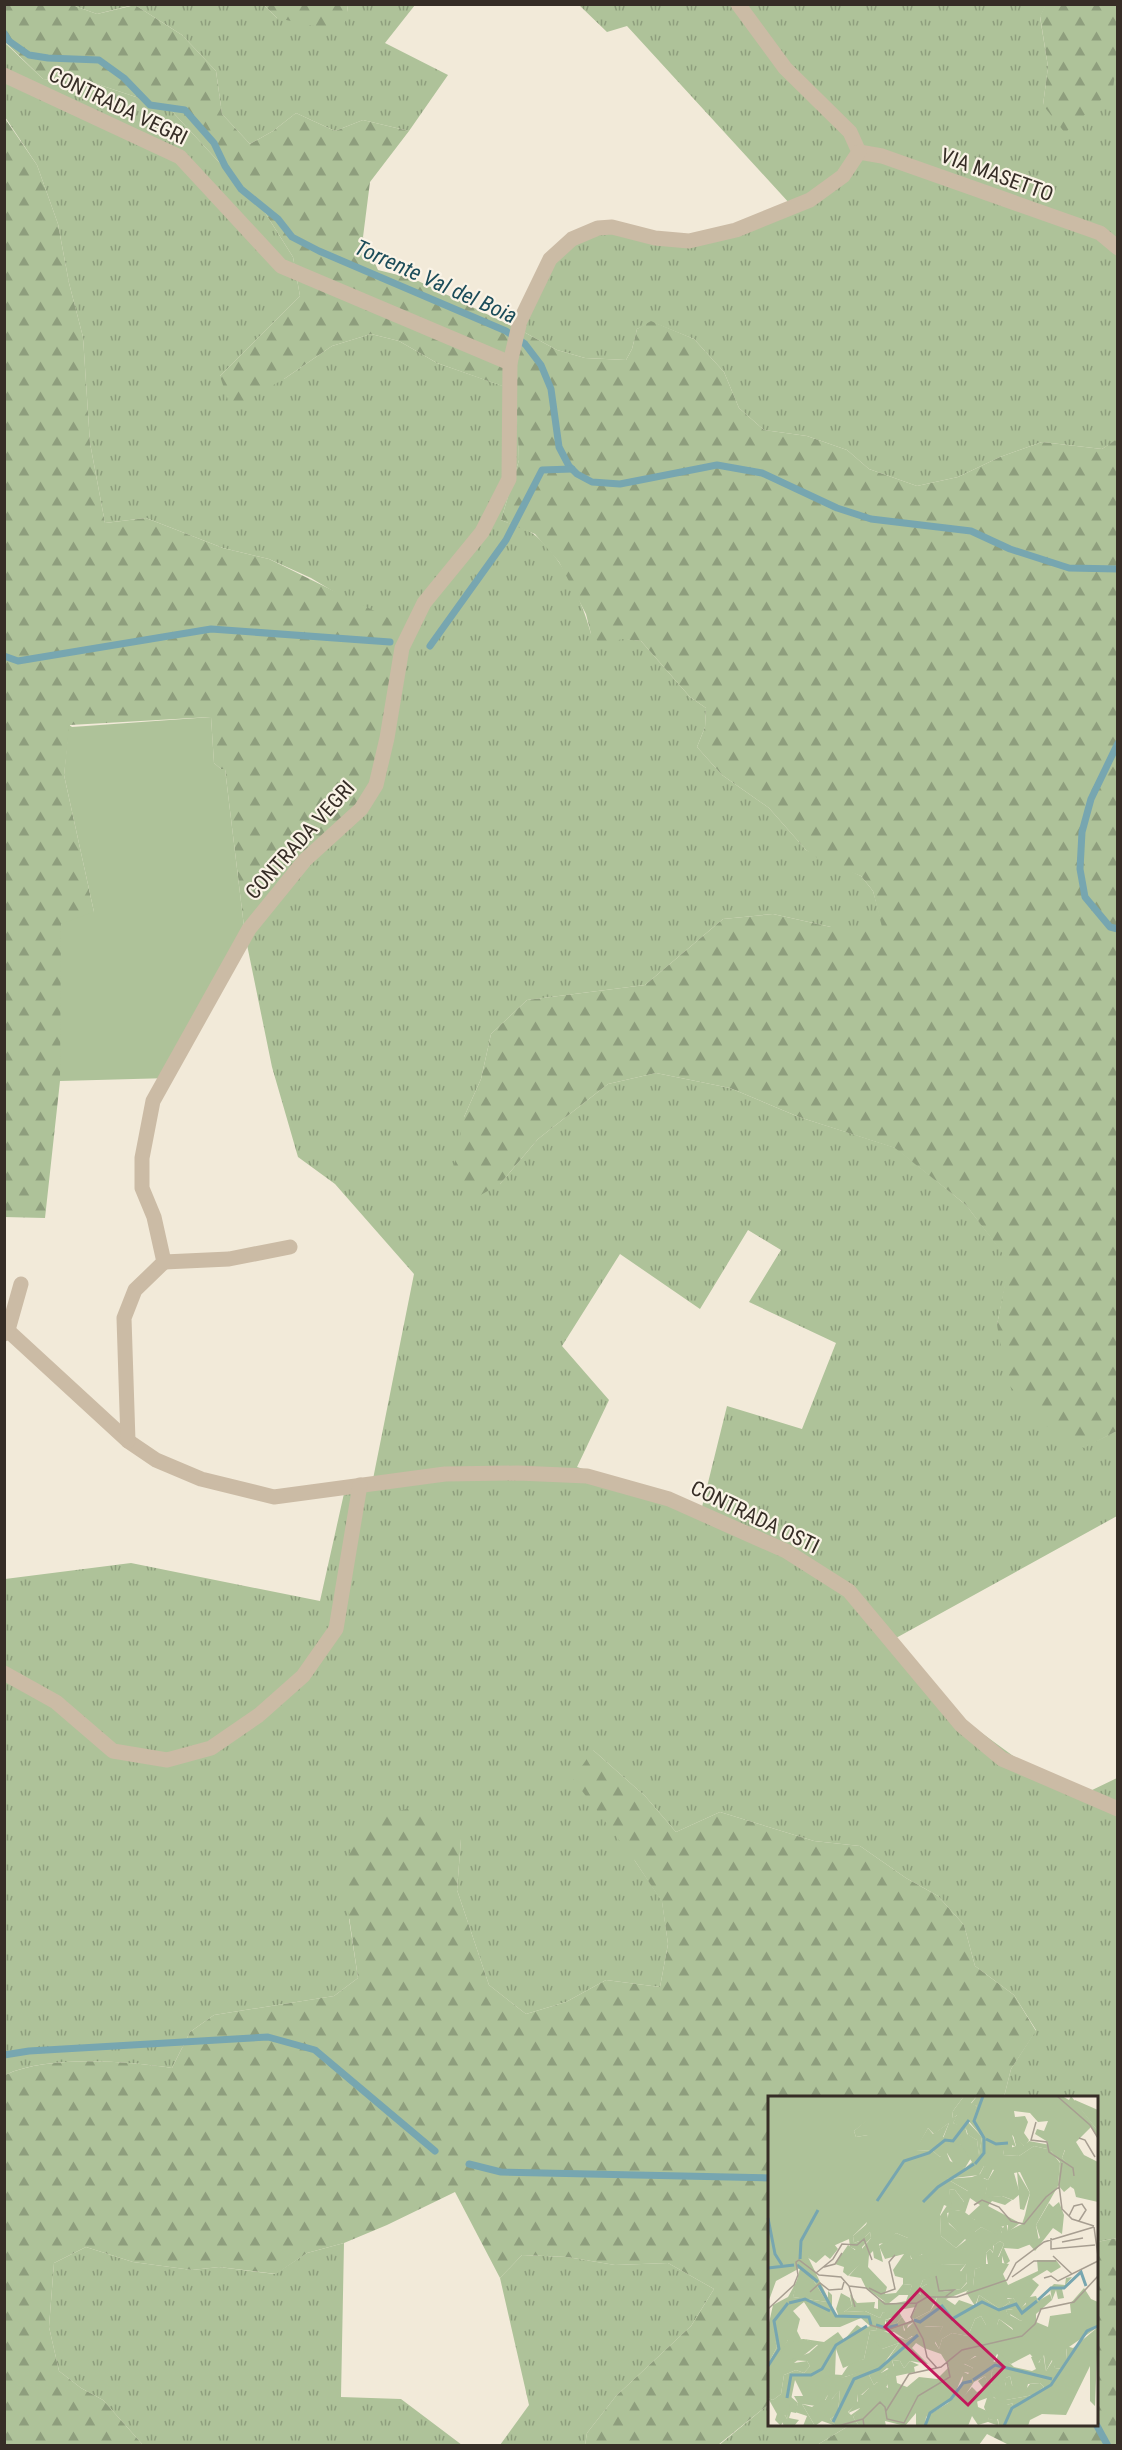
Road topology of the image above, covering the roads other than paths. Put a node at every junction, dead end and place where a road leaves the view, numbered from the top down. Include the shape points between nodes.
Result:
1 (738, 4) edge
2 (4, 75) edge
3 (858, 152) junction
4 (1118, 248) edge
5 (511, 360) junction
6 (290, 1247) dead end
7 (164, 1262) junction
8 (21, 1284) dead end
9 (6, 1330) edge
10 (128, 1441) junction
11 (360, 1485) junction
12 (4, 1673) edge
13 (1118, 1809) edge

1 - 3 street via 785,68 849,132
2 - 5 street, CONTRADA VEGRI via 180,157 281,266
3 - 4 street, VIA MASETTO via 882,156 1100,233
3 - 5 street, CONTRADA VEGRI via 843,176 810,200 736,231 689,241 655,238 612,227 598,228 572,239 550,259 537,282 520,321
5 - 7 street, CONTRADA VEGRI via 509,479 482,532 424,603 402,648 376,785 361,809 305,860 249,929 153,1101 142,1158 142,1188 154,1217
6 - 7 street via 229,1259
7 - 10 street via 135,1290 124,1318
8 - 9 street
9 - 10 street
10 - 11 street via 156,1460 201,1479 274,1497
11 - 12 street via 336,1629 303,1676 259,1715 211,1748 167,1760 113,1751 56,1702
11 - 13 street, CONTRADA OSTI via 445,1474 587,1476 669,1499 786,1551 849,1591 961,1725 1002,1759

